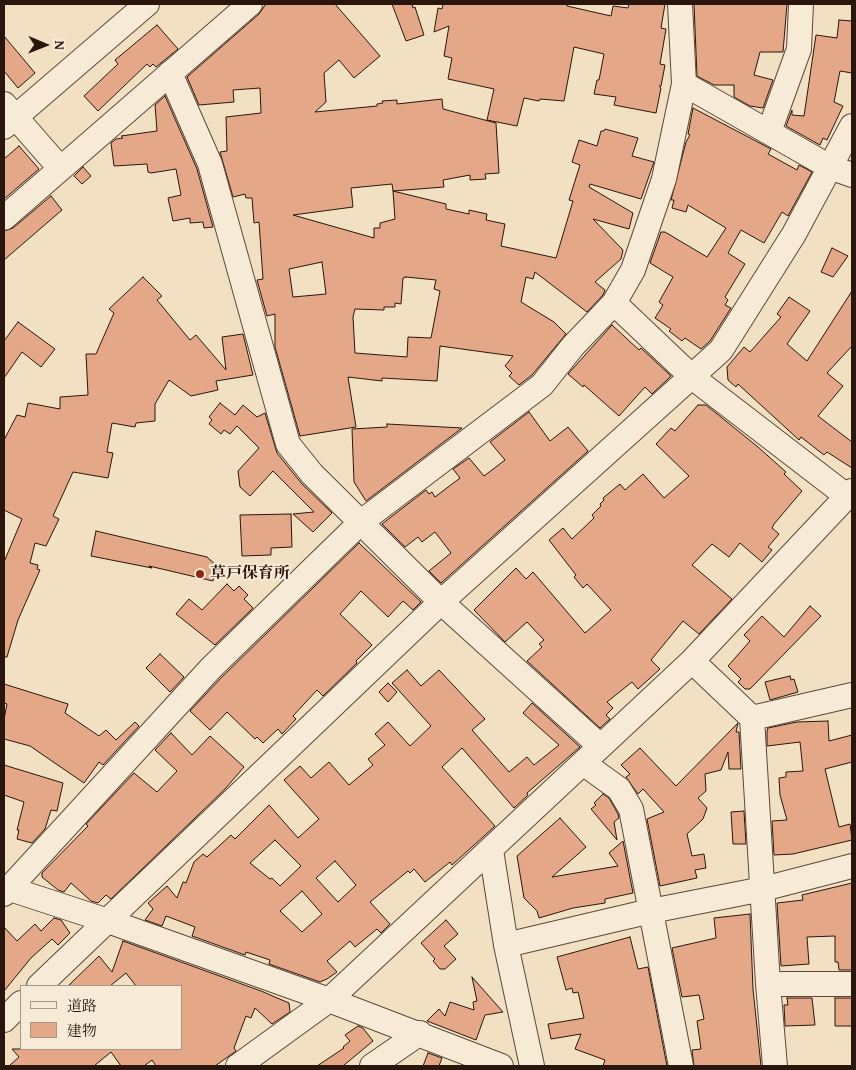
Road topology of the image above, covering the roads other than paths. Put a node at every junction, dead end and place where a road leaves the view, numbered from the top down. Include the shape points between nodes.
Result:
1 (147, 4) edge
2 (250, 4) edge
3 (680, 4) edge
4 (801, 4) edge
5 (170, 73) junction
6 (684, 84) junction
7 (7, 116) edge
8 (852, 126) edge
9 (769, 132) junction
10 (830, 167) junction
11 (60, 168) junction
12 (852, 175) edge
13 (4, 218) edge
14 (614, 303) junction
15 (692, 377) junction
16 (850, 494) edge
17 (360, 522) junction
18 (441, 602) junction
19 (692, 661) junction
20 (852, 695) edge
21 (752, 718) junction
22 (600, 746) junction
23 (582, 763) junction
24 (491, 850) junction
25 (852, 866) edge
26 (763, 889) junction
27 (6, 890) edge
28 (651, 911) junction
29 (108, 921) junction
30 (506, 945) junction
31 (768, 984) junction
32 (852, 984) edge
33 (40, 985) edge
34 (329, 1000) junction
35 (20, 1004) edge
36 (4, 1020) edge
37 (420, 1033) junction
38 (238, 1066) edge
39 (372, 1066) edge
40 (501, 1066) edge
41 (532, 1066) edge
42 (681, 1066) edge
43 (775, 1066) edge

1 - 7 street
2 - 5 street
3 - 6 street
4 - 9 street via 799,49
5 - 11 street
5 - 17 street via 210,164 288,444 312,474
6 - 9 street
6 - 14 street via 664,179 633,270
7 - 11 street
8 - 10 street
9 - 10 street
10 - 12 street
10 - 15 street via 794,234 721,350
11 - 13 street
14 - 15 street
14 - 17 street via 542,385
15 - 16 street
15 - 18 street
16 - 19 street
17 - 18 street
17 - 27 street via 211,668
18 - 22 street
18 - 29 street
19 - 21 street
19 - 22 street
20 - 21 street
21 - 26 street
22 - 23 street
23 - 24 street
23 - 28 street via 619,790 631,808
24 - 30 street
24 - 34 street
25 - 26 street
26 - 28 street
26 - 31 street
27 - 29 street
28 - 30 street
28 - 42 street
29 - 33 street
29 - 34 street
30 - 41 street
31 - 32 street
31 - 43 street
34 - 37 street
34 - 38 street
35 - 36 street
37 - 39 street
37 - 40 street

